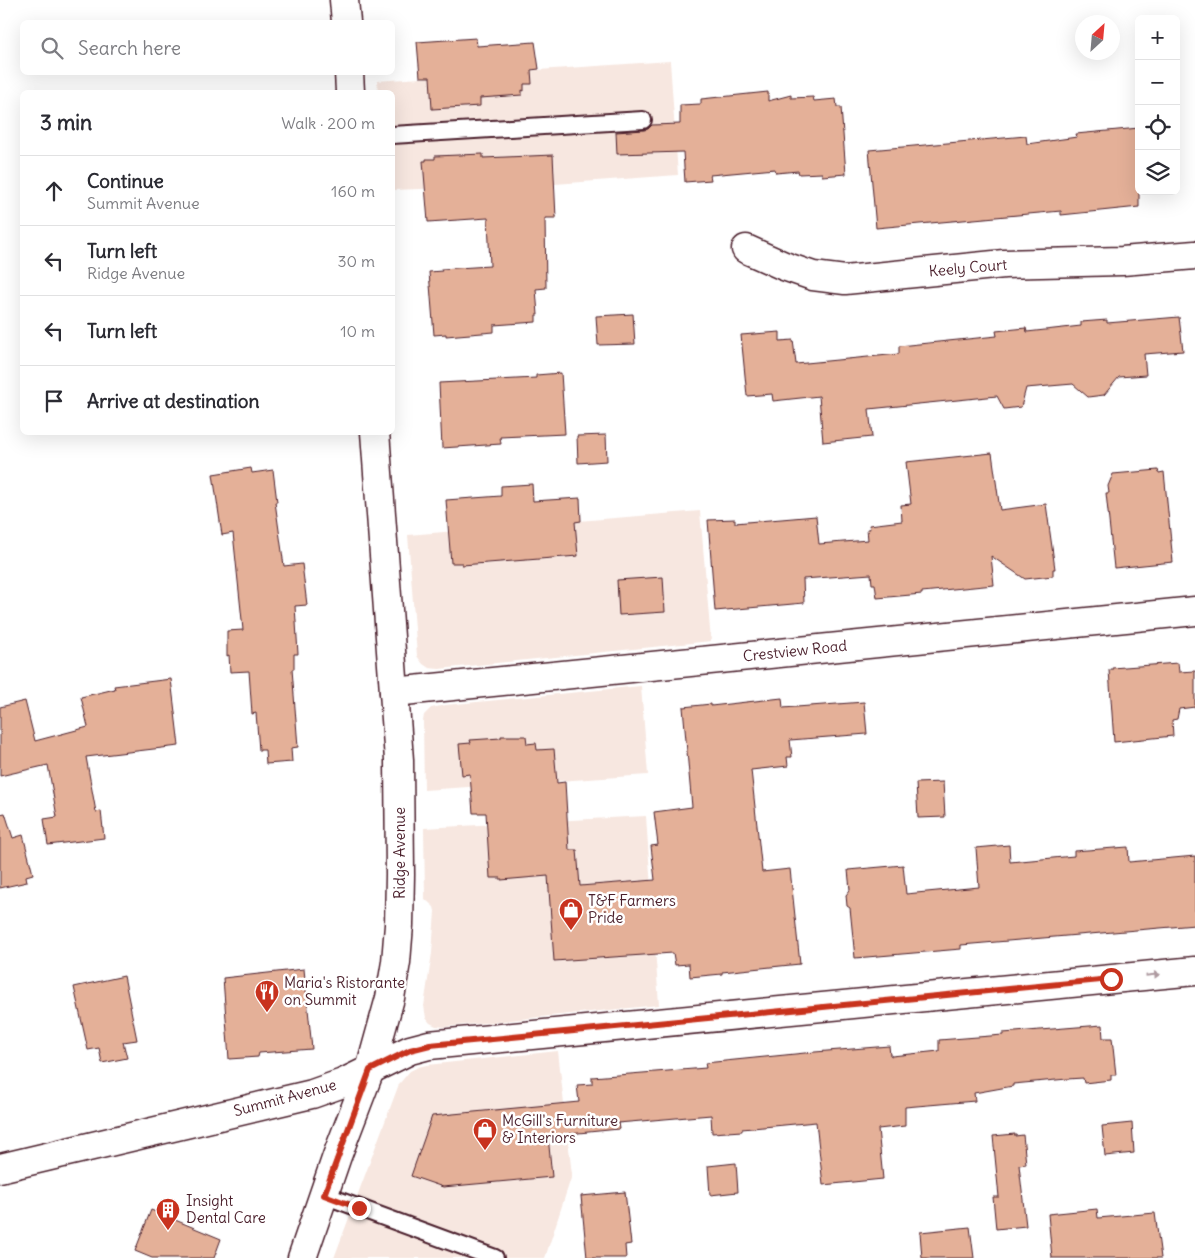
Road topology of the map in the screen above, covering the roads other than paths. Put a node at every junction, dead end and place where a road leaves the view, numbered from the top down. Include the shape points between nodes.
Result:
1 (344, 0) edge
2 (346, 20) edge
3 (349, 75) edge
4 (350, 90) edge
5 (643, 120) dead end
6 (395, 135) edge
7 (746, 249) dead end
8 (1195, 256) edge
9 (375, 435) edge
10 (1195, 611) edge
11 (394, 692) junction
12 (1195, 971) edge
13 (370, 1070) junction
14 (0, 1168) edge
15 (324, 1195) junction
16 (302, 1258) edge
17 (495, 1258) edge

1 - 2 street
3 - 4 street
5 - 6 lane
7 - 8 street, Keely Court via 813,276 845,280 1004,264
9 - 11 street, Ridge Avenue
10 - 11 street, Crestview Road
11 - 13 street, Ridge Avenue via 401,817 399,925 390,998
13 -> 12 street, Summit Avenue via 410,1050 430,1045
13 - 14 street, Summit Avenue via 343,1083 289,1100
13 - 15 street, Ridge Avenue
15 - 16 street, Ridge Avenue
15 - 17 lane

